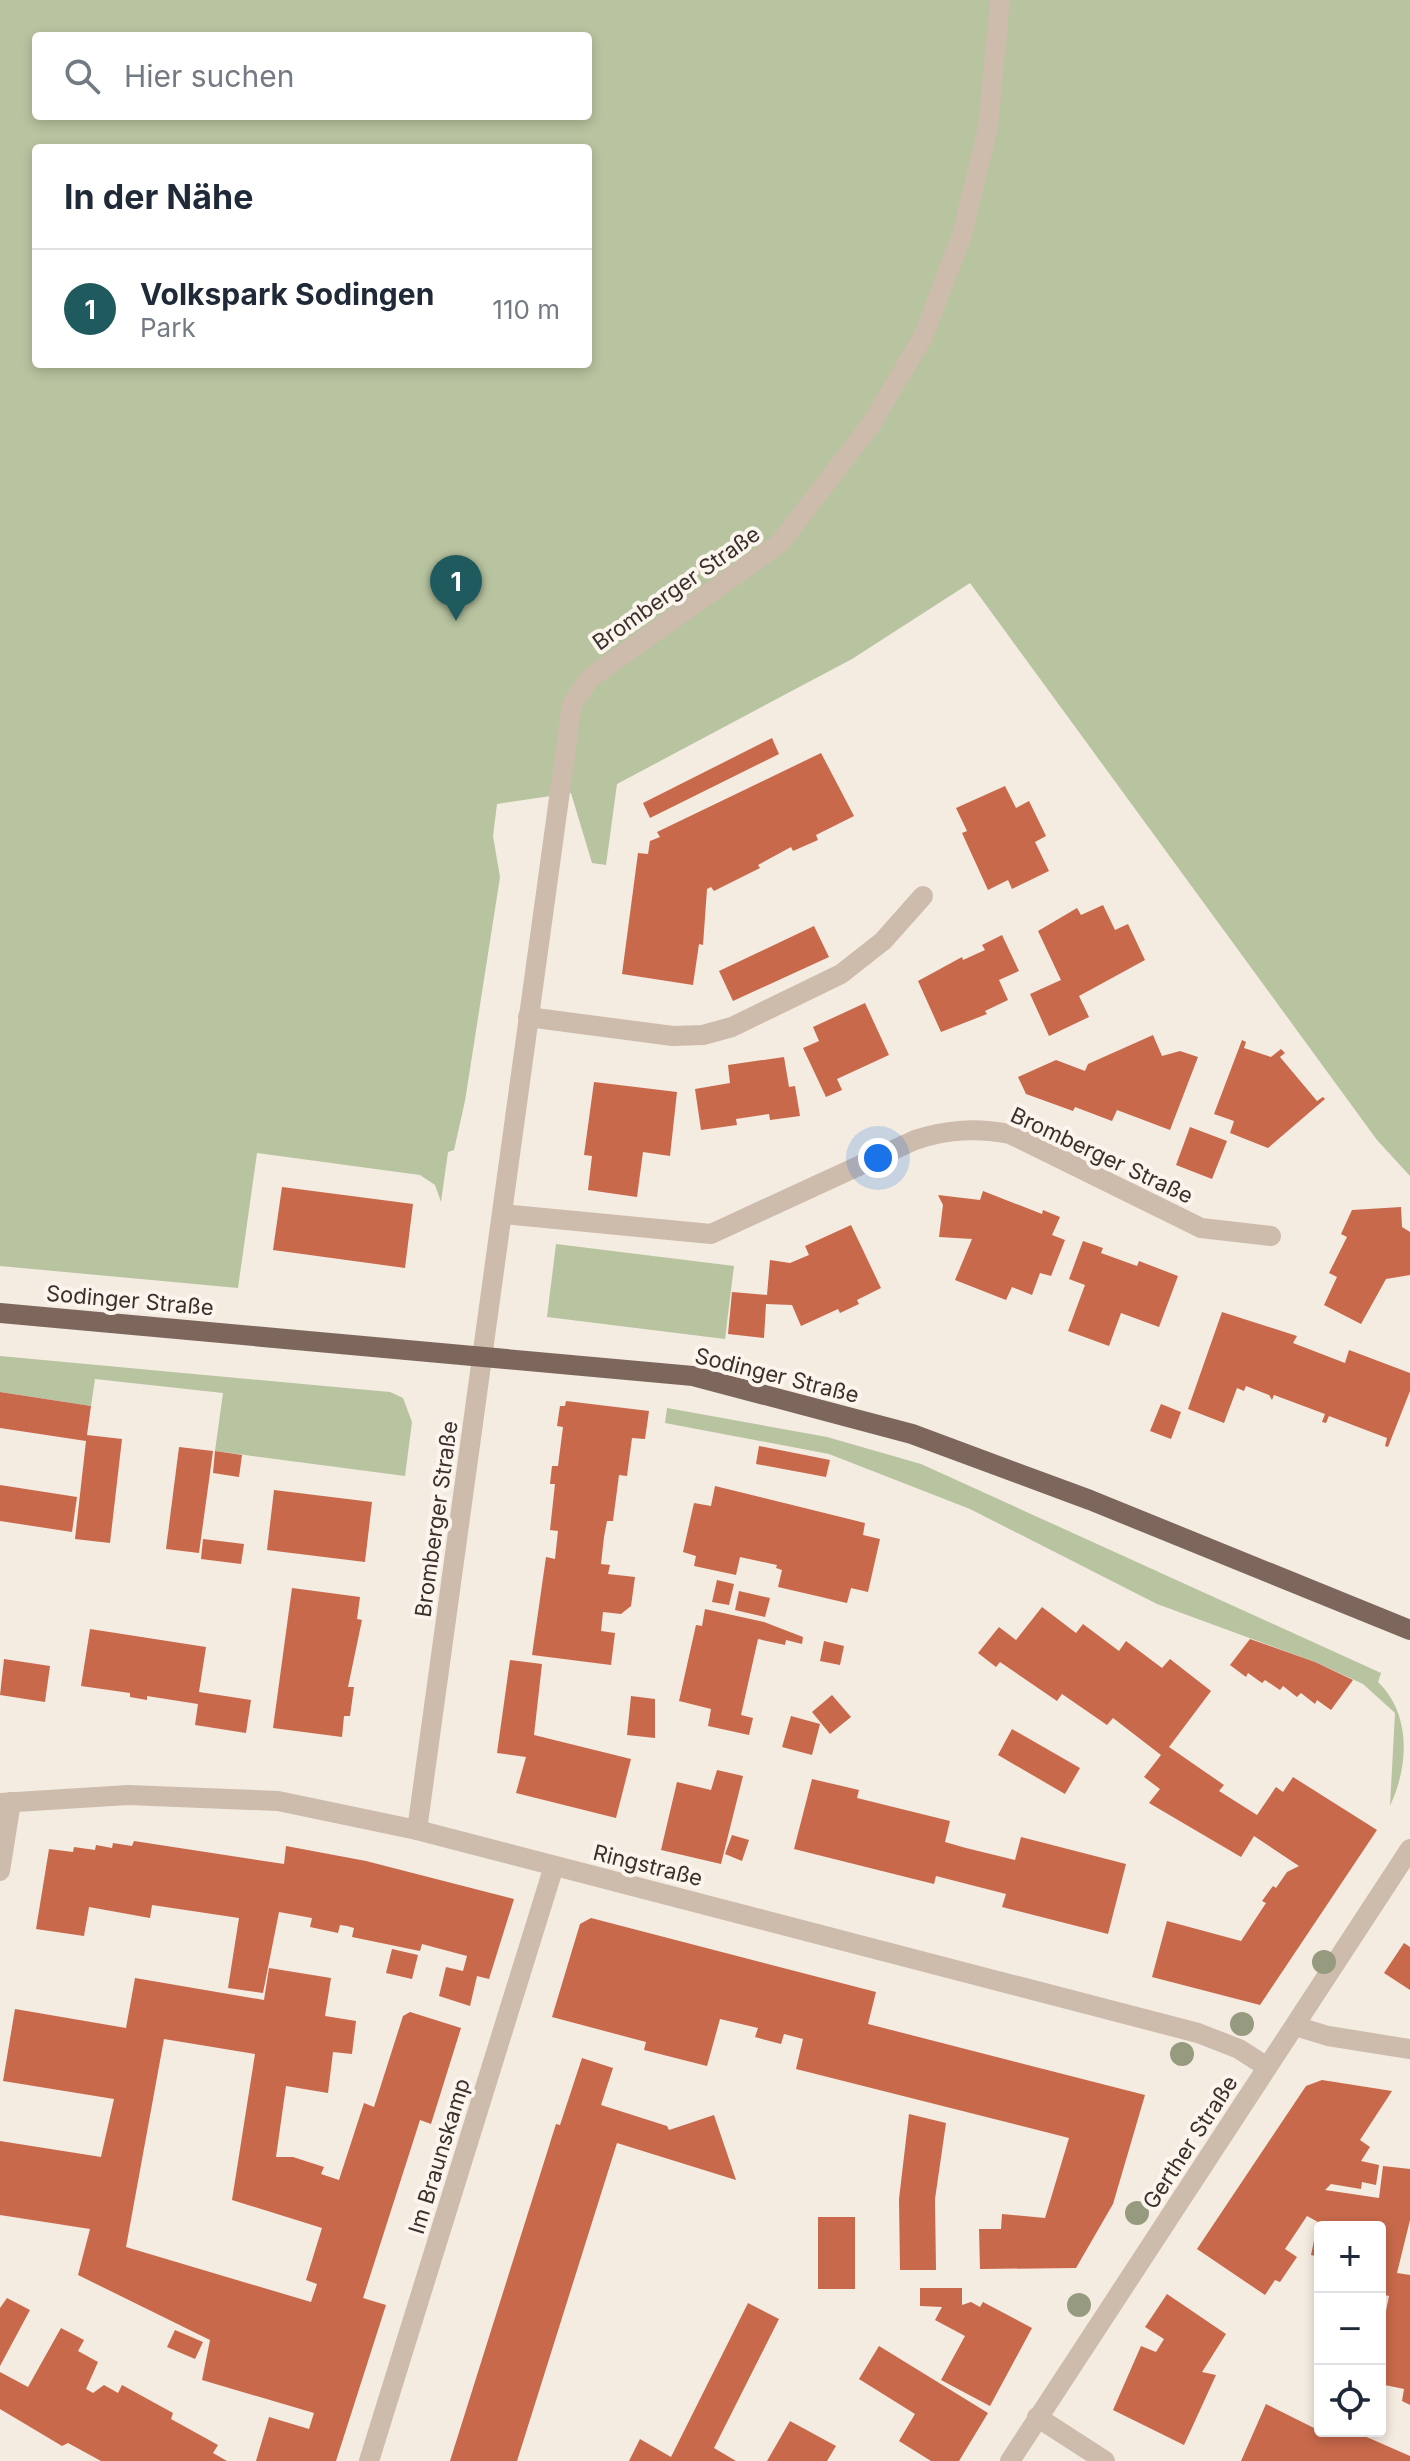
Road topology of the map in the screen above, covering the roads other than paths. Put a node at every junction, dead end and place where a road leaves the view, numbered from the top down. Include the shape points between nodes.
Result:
1 (1000, 0) edge
2 (923, 896) dead end
3 (528, 1017) junction
4 (502, 1214) junction
5 (1271, 1236) dead end
6 (0, 1313) edge
7 (483, 1359) junction
8 (1410, 1630) edge
9 (6, 1802) edge
10 (417, 1830) junction
11 (1410, 1849) edge
12 (554, 1866) junction
13 (0, 1871) edge
14 (1295, 2026) junction
15 (1410, 2049) edge
16 (1267, 2067) junction
17 (1037, 2417) junction
18 (369, 2461) edge
19 (1010, 2461) edge
20 (1105, 2461) edge

1 - 3 street, Bromberger Straße via 988,127 962,235 923,337 872,423 780,543 590,678 572,704
2 - 3 street via 883,941 841,974 732,1027 673,1036
3 - 4 street, Bromberger Straße
4 - 5 street, Bromberger Straße via 711,1234 915,1140 942,1131 982,1129 1010,1134 1201,1228
4 - 7 street, Bromberger Straße
6 - 7 main road, Sodinger Straße
7 - 8 main road, Sodinger Straße via 693,1376 912,1434
7 - 10 street, Bromberger Straße
9 - 10 street, Ringstraße via 128,1795 278,1801
9 - 13 street
10 - 12 street, Ringstraße
11 - 14 street, Gerther Straße
12 - 16 street, Ringstraße via 1198,2033
12 - 18 street, Im Braunskamp
14 - 15 street
14 - 16 street, Gerther Straße
16 - 17 street, Gerther Straße
17 - 19 street, Gerther Straße
17 - 20 street

